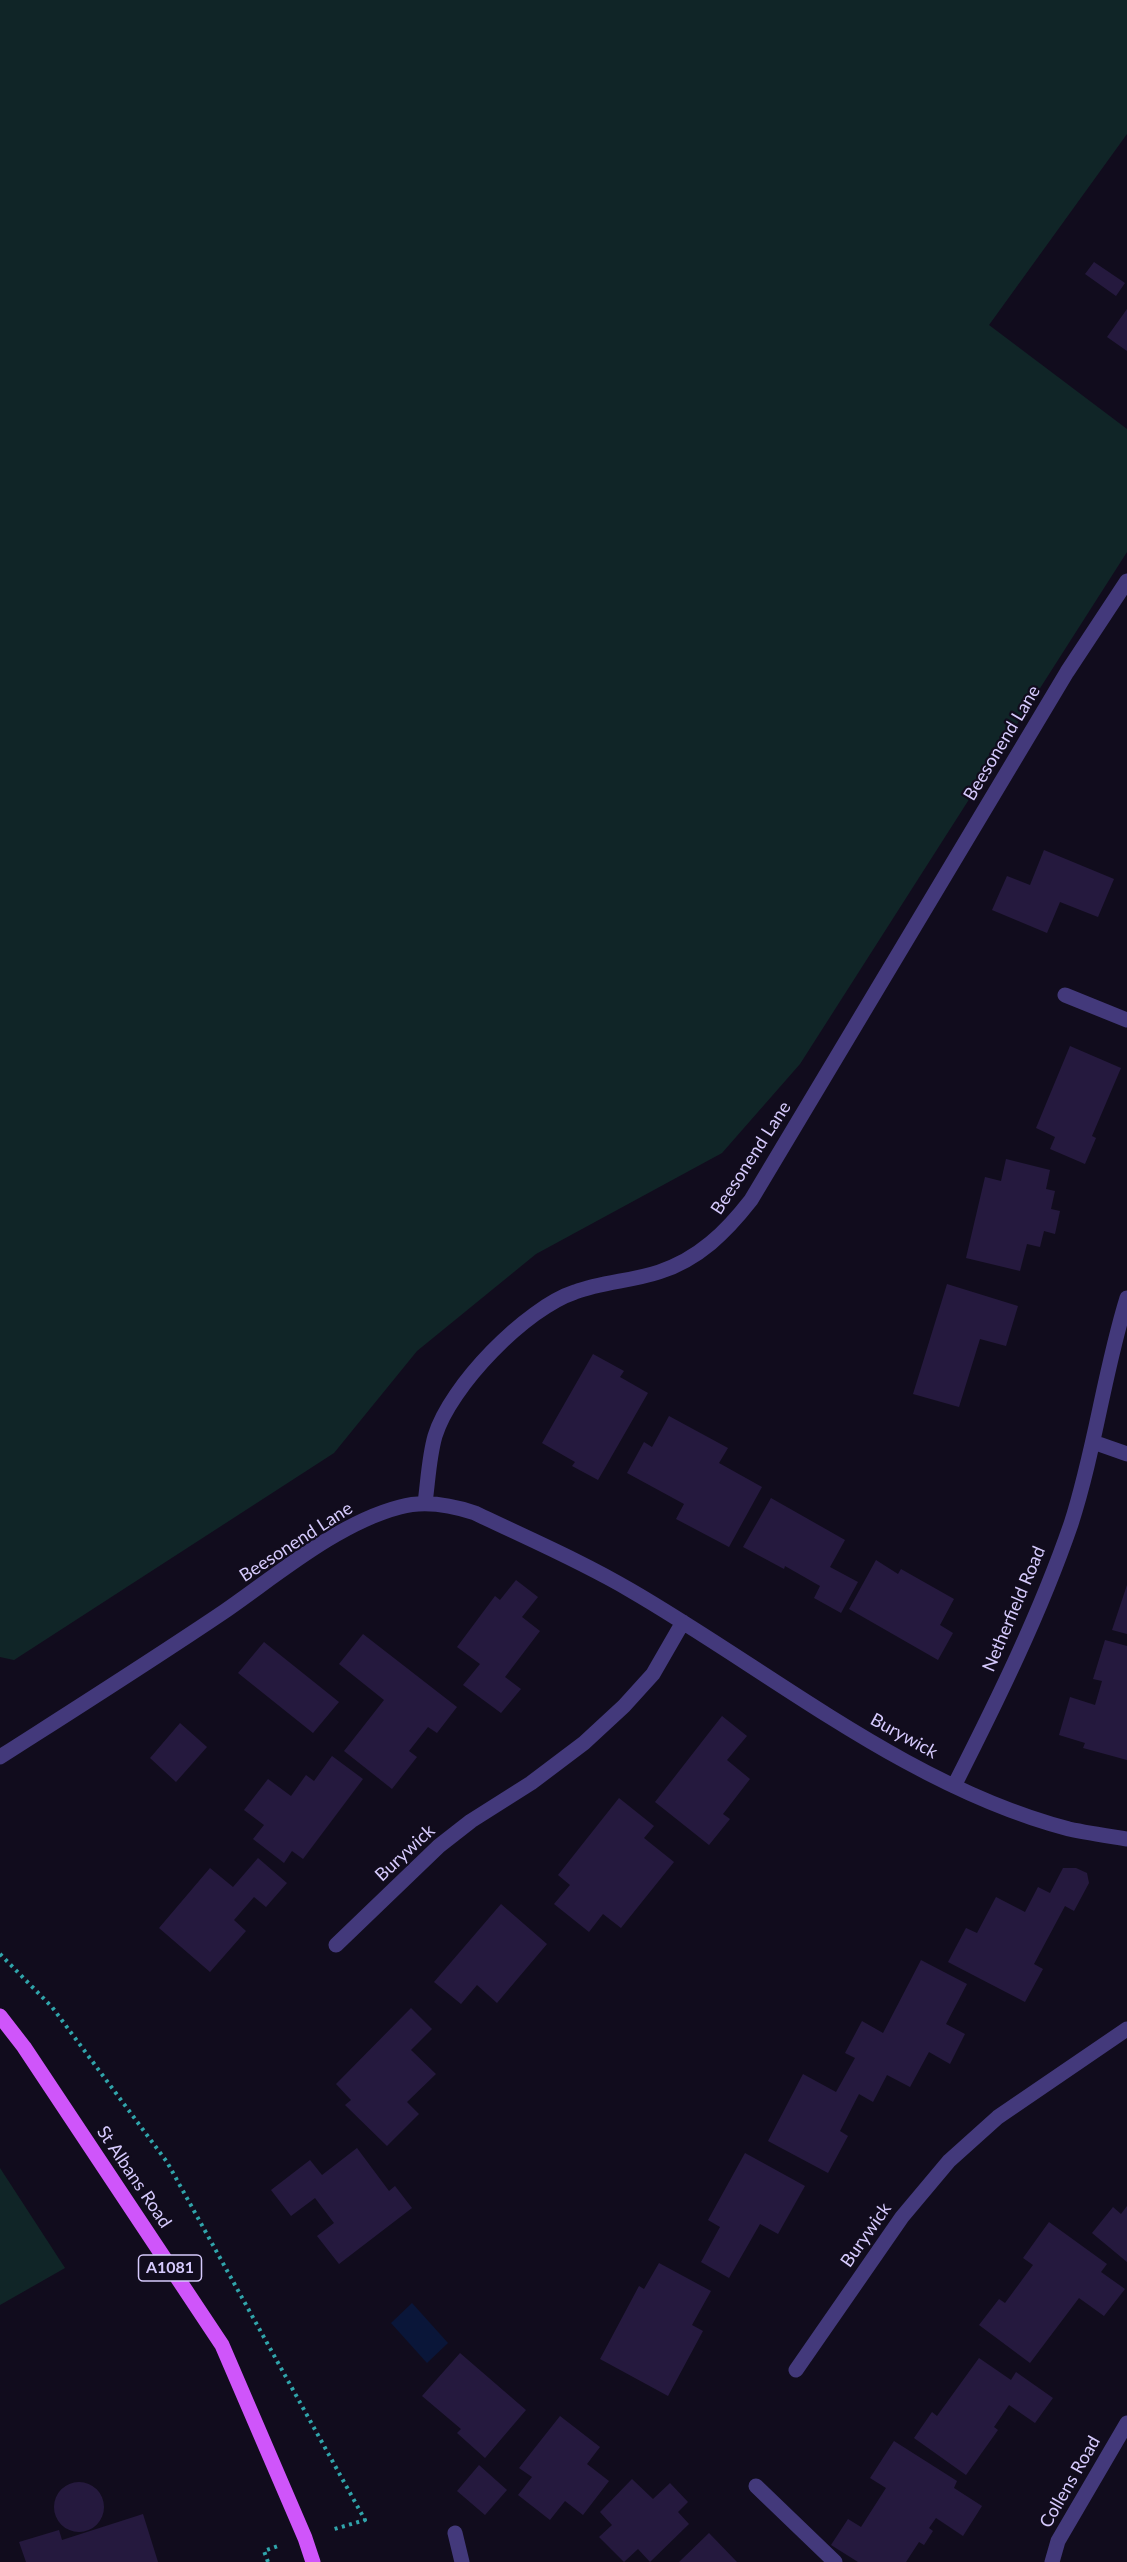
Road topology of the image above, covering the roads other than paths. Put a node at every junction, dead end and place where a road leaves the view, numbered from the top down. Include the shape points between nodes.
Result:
1 (1127, 581) edge
2 (1065, 995) dead end
3 (1127, 1020) edge
4 (1127, 1298) edge
5 (1093, 1442) junction
6 (1127, 1454) edge
7 (426, 1503) junction
8 (683, 1622) junction
9 (0, 1757) edge
10 (954, 1786) junction
11 (1127, 1839) edge
12 (336, 1945) dead end
13 (0, 2016) edge
14 (1127, 2030) edge
15 (796, 2370) dead end
16 (1127, 2423) edge
17 (756, 2486) dead end
18 (455, 2533) dead end
19 (313, 2562) edge
20 (462, 2562) edge
21 (835, 2562) edge
22 (1052, 2562) edge

1 - 7 street, Beesonend Lane via 1067,672 751,1200 730,1227 700,1253 660,1272 574,1292 543,1307 508,1336 462,1385 448,1408 435,1436
2 - 3 street
4 - 5 street, Netherfield Road
5 - 6 street
5 - 10 street, Netherfield Road via 1071,1523 1032,1621
7 - 8 street, Burywick via 476,1513 628,1589
7 - 9 street, Beesonend Lane via 402,1506 347,1528 156,1658
8 - 10 street, Burywick via 887,1750
8 - 12 street, Burywick via 653,1674 600,1728 531,1783 439,1846
10 - 11 street, Burywick via 1069,1829
13 - 19 main road, St Albans Road / A1081 via 222,2345
14 - 15 street, Burywick via 998,2117 949,2161 902,2217
16 - 22 street, Collens Road via 1058,2541
17 - 21 street
18 - 20 street

